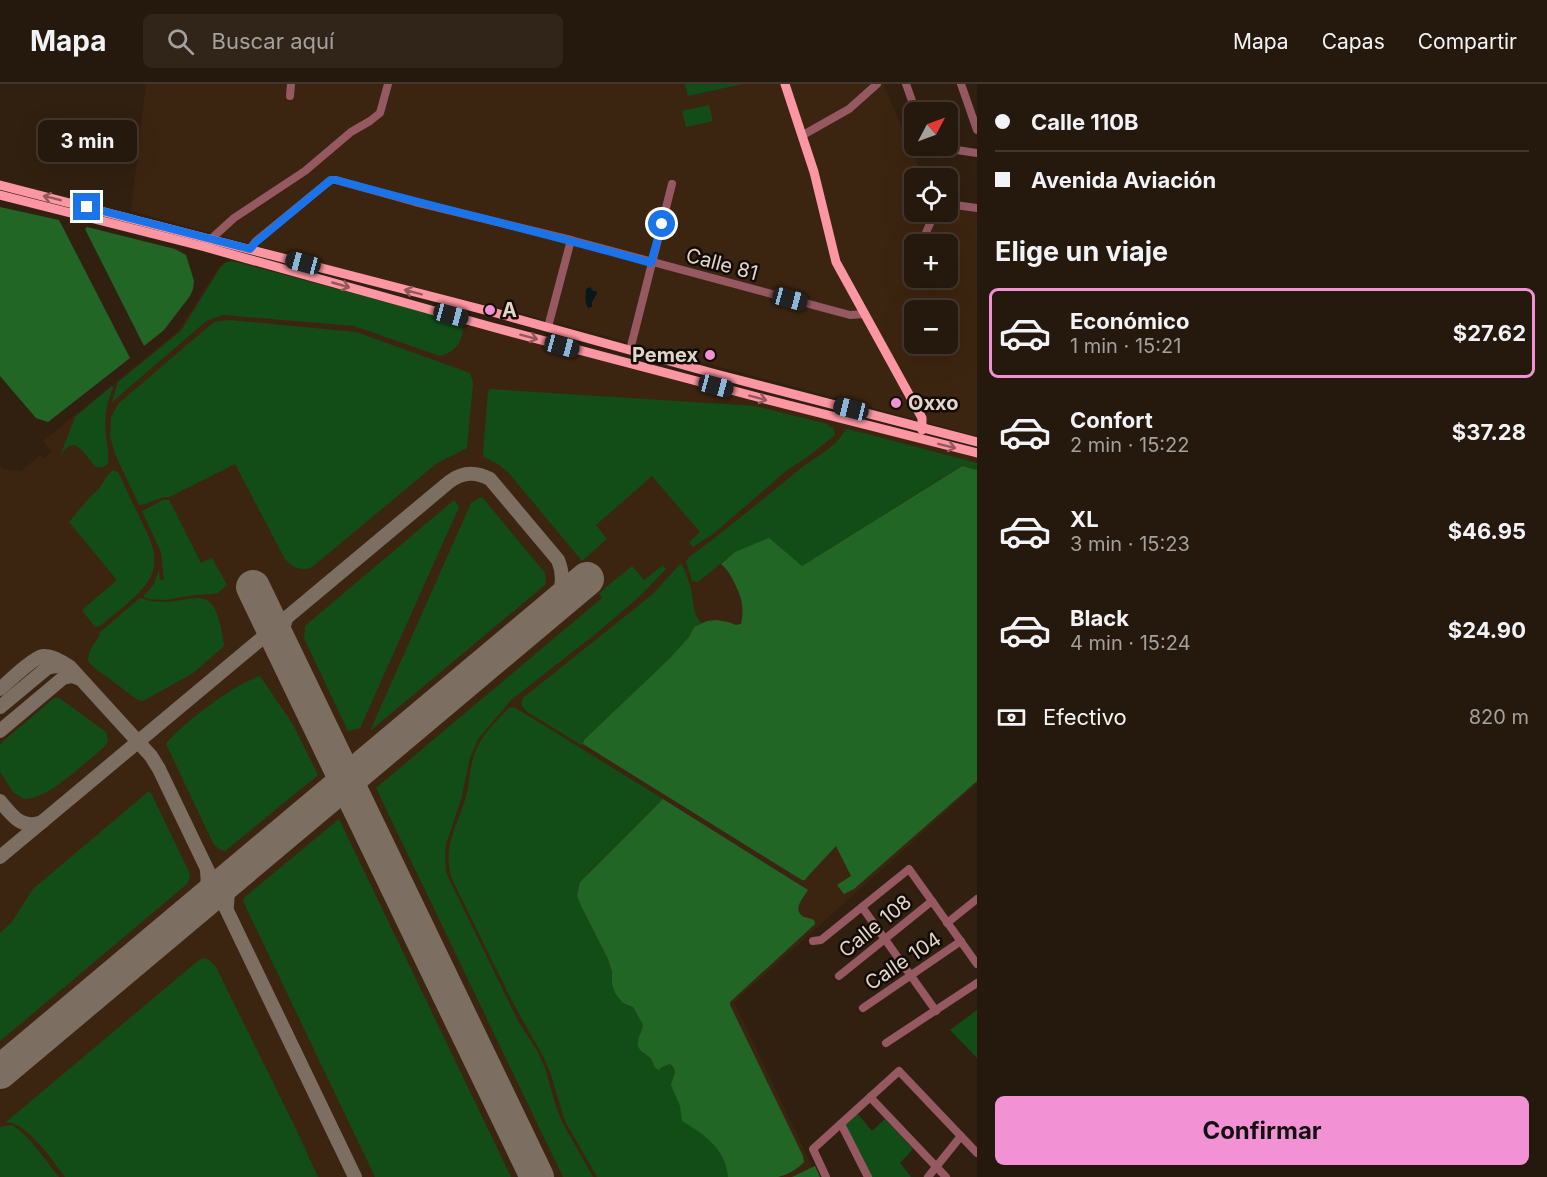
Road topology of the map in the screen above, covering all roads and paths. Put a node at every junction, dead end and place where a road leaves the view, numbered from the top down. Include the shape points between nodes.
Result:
1 (291, 84) edge
2 (388, 84) edge
3 (785, 84) edge
4 (877, 84) edge
5 (906, 84) edge
6 (960, 84) edge
7 (290, 96) dead end
8 (912, 102) edge
9 (977, 130) edge
10 (803, 135) junction
11 (958, 150) edge
12 (977, 153) edge
13 (672, 184) dead end
14 (0, 185) edge
15 (0, 195) edge
16 (958, 205) edge
17 (977, 208) edge
18 (247, 210) junction
19 (571, 240) junction
20 (208, 243) junction
21 (224, 248) junction
22 (250, 249) junction
23 (651, 263) junction
24 (865, 314) junction
25 (548, 327) junction
26 (630, 350) junction
27 (923, 427) junction
28 (920, 440) junction
29 (977, 442) edge
30 (977, 453) edge
31 (977, 899) edge
32 (932, 901) junction
33 (861, 907) junction
34 (947, 923) junction
35 (885, 939) junction
36 (813, 941) dead end
37 (961, 942) junction
38 (977, 964) edge
39 (839, 976) dead end
40 (910, 976) junction
41 (977, 983) edge
42 (863, 1008) dead end
43 (936, 1011) junction
44 (886, 1044) dead end
45 (870, 1097) junction
46 (841, 1124) junction
47 (961, 1136) junction
48 (977, 1153) edge
49 (936, 1167) junction
50 (826, 1177) edge
51 (868, 1177) edge
52 (928, 1177) edge
53 (946, 1177) edge

1 - 7 street
2 - 18 street via 380,113 370,122
3 - 10 main road
4 - 10 street via 849,109
5 - 8 street
6 - 9 street
10 - 24 main road via 836,262
11 - 12 street
13 - 23 street
20 -> 14 main road
15 - 20 main road
16 - 17 street
18 - 20 street
18 - 21 street via 225,232
19 - 22 street, Calle 81 via 331,180
19 - 23 street, Calle 81
19 - 25 street
20 - 21 main road
21 - 22 main road
21 -> 28 main road via 492,327
25 -> 22 main road
23 - 24 street, Calle 81 via 850,315
23 - 26 street
24 - 27 main road
25 - 26 main road
26 - 27 main road
27 - 28 main road
27 - 29 main road
28 -> 30 main road
31 - 34 street
32 - 33 street via 909,869
32 - 34 street
32 - 35 street, Calle 108
33 - 35 street
33 - 36 street via 821,940
34 - 37 street
35 - 39 street, Calle 108
35 - 40 street
37 - 38 street
37 - 40 street, Calle 104
40 - 42 street, Calle 104
40 - 43 street
41 - 43 street
43 - 44 street
45 - 46 street
45 - 47 street via 899,1071
45 - 49 street
46 - 50 street via 813,1149
46 - 51 street
47 - 48 street
47 - 49 street
49 - 52 street
49 - 53 street

